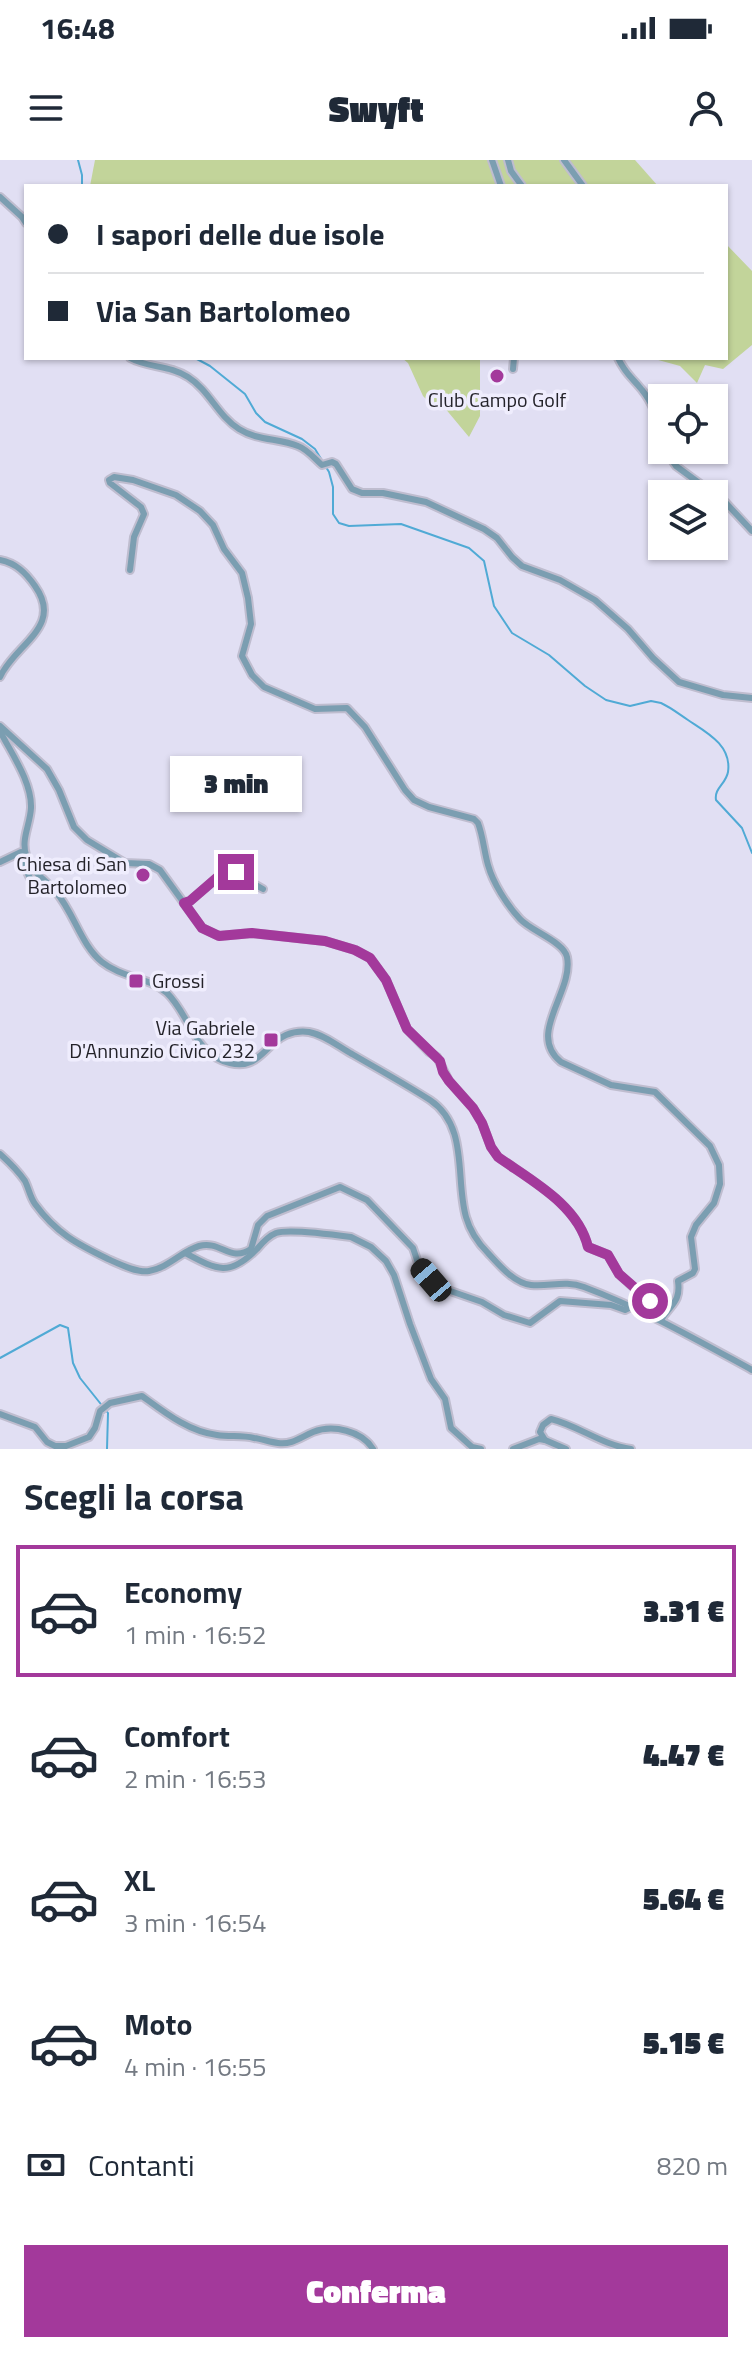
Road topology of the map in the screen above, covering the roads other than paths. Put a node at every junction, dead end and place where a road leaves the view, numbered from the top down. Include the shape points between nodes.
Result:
1 (492, 160) edge
2 (508, 160) edge
3 (564, 160) edge
4 (500, 184) edge
5 (521, 184) edge
6 (582, 184) edge
7 (0, 197) edge
8 (24, 220) edge
9 (134, 360) edge
10 (514, 360) edge
11 (619, 360) edge
12 (513, 369) dead end
13 (648, 399) edge
14 (675, 464) edge
15 (752, 531) edge
16 (0, 560) edge
17 (130, 570) dead end
18 (0, 677) edge
19 (752, 698) edge
20 (0, 728) edge
21 (21, 852) junction
22 (0, 862) edge
23 (31, 880) dead end
24 (263, 889) dead end
25 (184, 903) junction
26 (0, 1154) edge
27 (250, 1252) junction
28 (185, 1253) junction
29 (632, 1307) junction
30 (661, 1320) junction
31 (752, 1370) edge
32 (0, 1414) edge
33 (545, 1440) junction
34 (526, 1446) edge
35 (373, 1449) edge
36 (481, 1449) edge
37 (513, 1449) edge
38 (566, 1449) edge
39 (631, 1449) edge

1 - 4 street
2 - 5 street
3 - 6 street
7 - 8 street
9 - 19 street via 189,377 240,430 301,446 322,465 336,464 352,489 426,502 484,529 522,566 595,600 679,682
10 - 12 street
11 - 13 street
14 - 15 street via 725,502
16 - 18 street via 26,574 45,609 38,630
17 - 30 street via 134,537 144,514 110,483 114,477 176,495 213,525 242,573 251,624 242,656 258,682 315,709 347,708 414,800 478,823 491,874 511,908 561,947 567,958 547,1034 555,1057 611,1085 655,1092 710,1146 721,1175 718,1195 691,1237 694,1272 678,1281 676,1300
20 - 21 street via 31,798
20 - 25 street via 47,769 74,827 87,840 125,863 160,870
21 - 22 street
21 - 23 street
21 - 29 street via 66,906 94,954 111,968 166,992 196,1039 214,1056 225,1063 246,1064 285,1036 310,1032 405,1085 433,1102 448,1119 460,1159 466,1217 488,1254 525,1284 581,1286
24 - 25 street via 227,869
25 - 30 street via 202,928 219,936 252,933 325,941 370,958 386,980 407,1029 440,1061 498,1157 562,1204 584,1230 588,1247 608,1255
26 - 28 street via 24,1179 36,1206 69,1239 119,1264 147,1271
27 - 28 street via 237,1255 204,1244
27 - 28 street via 246,1261 225,1268
27 - 29 street via 258,1225 267,1216 340,1187 367,1200 413,1248 419,1266 439,1287 504,1315 530,1323 560,1301
27 - 36 street via 277,1233 290,1232 360,1239 380,1254 394,1275 431,1379 445,1399 451,1428
29 - 30 street
30 - 31 street
32 - 35 street via 35,1427 55,1446 66,1446 89,1437 100,1411 110,1403 142,1396 176,1419 215,1435 282,1444 322,1430 347,1431 359,1434
33 - 34 street
33 - 38 street
33 - 39 street via 540,1432 551,1419
34 - 37 street

